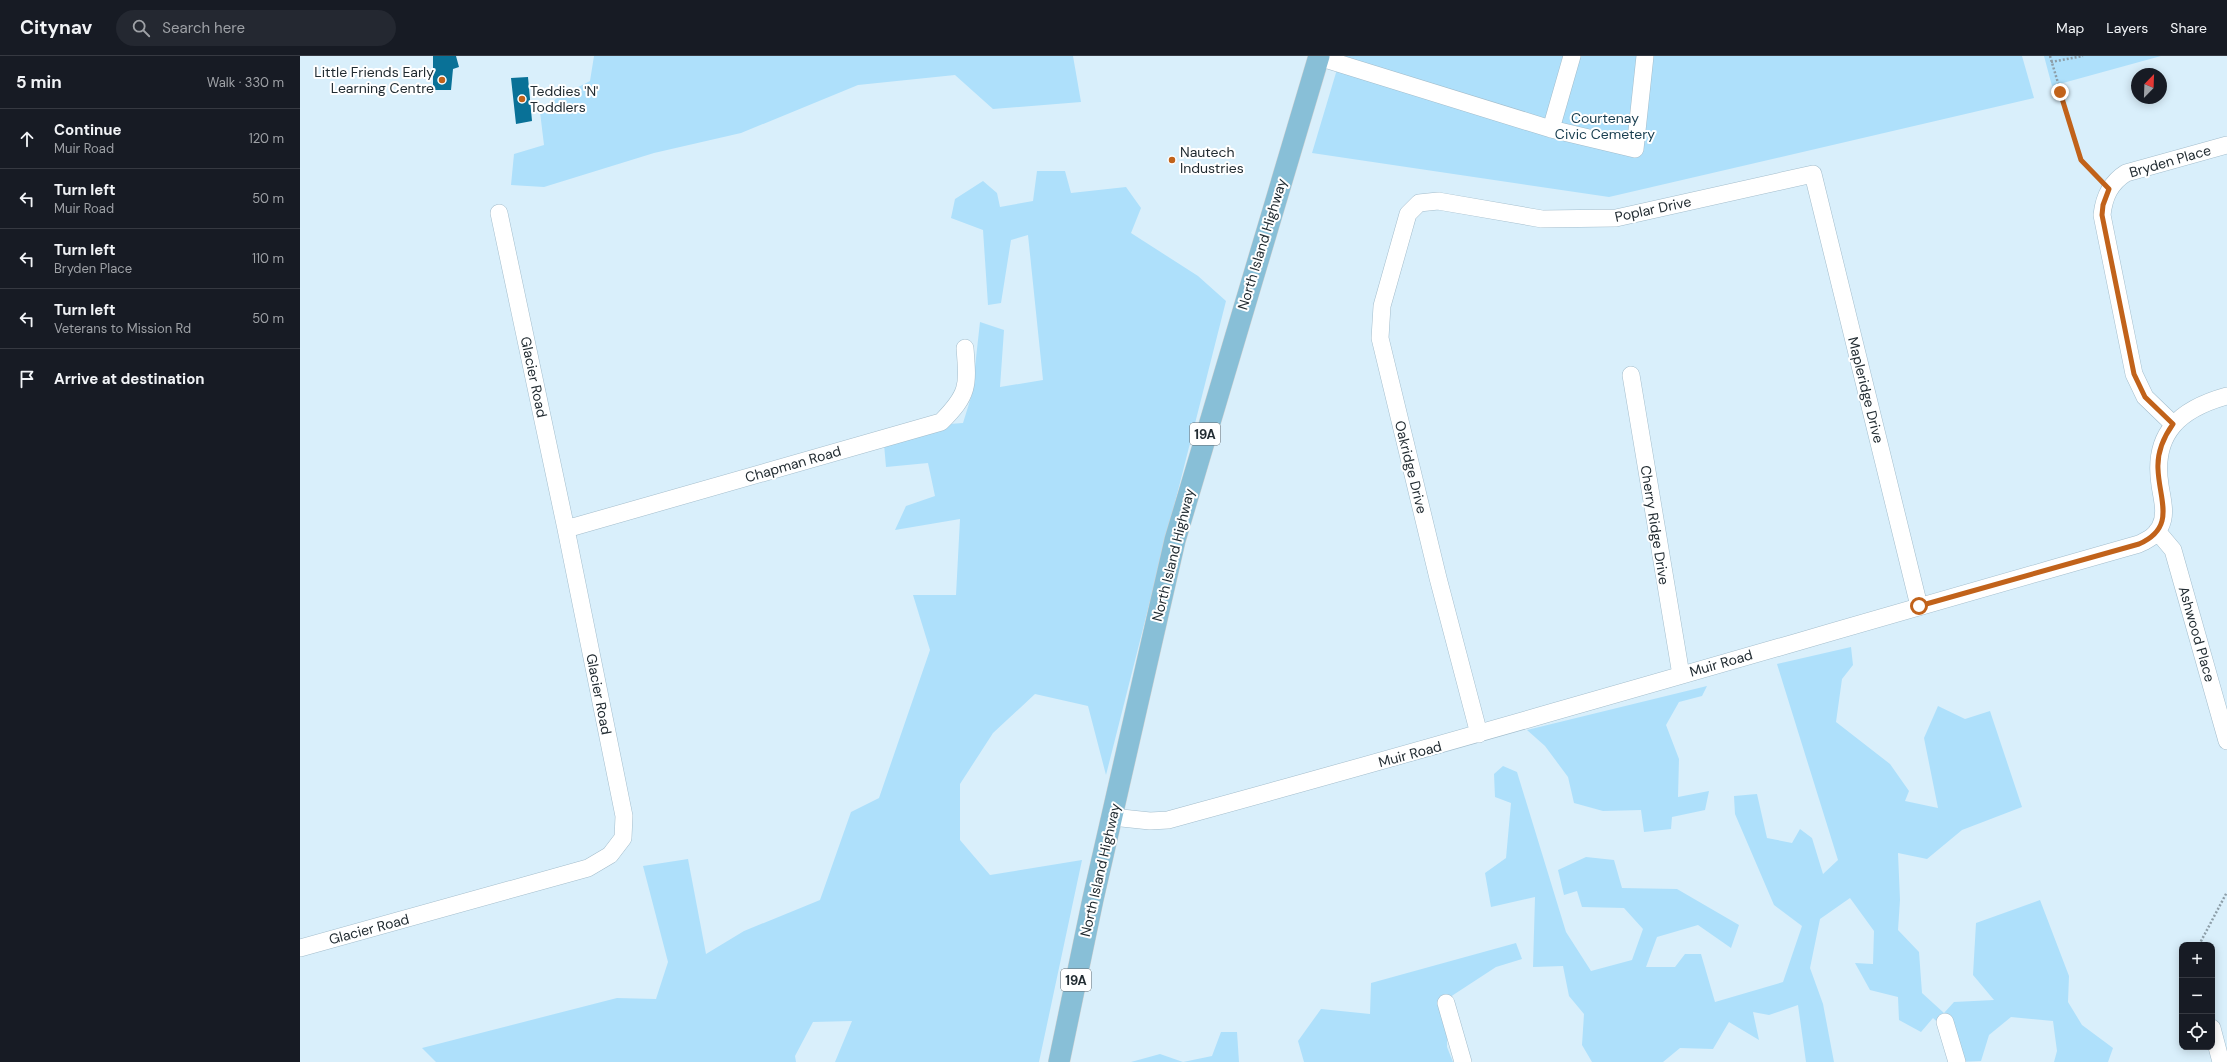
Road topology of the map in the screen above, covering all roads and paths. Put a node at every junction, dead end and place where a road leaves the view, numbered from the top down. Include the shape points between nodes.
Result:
1 (1319, 56) edge
2 (1572, 56) edge
3 (1646, 56) edge
4 (2050, 56) edge
5 (2083, 56) edge
6 (2051, 62) junction
7 (1551, 129) junction
8 (2227, 145) edge
9 (1813, 174) joint
10 (2109, 189) junction
11 (1419, 203) joint
12 (499, 213) dead end
13 (965, 348) dead end
14 (1631, 375) dead end
15 (2227, 396) edge
16 (2173, 424) junction
17 (566, 529) junction
18 (2157, 531) junction
19 (1919, 606) junction
20 (1680, 675) junction
21 (1479, 734) junction
22 (2227, 741) edge
23 (1112, 817) junction
24 (2227, 892) edge
25 (2201, 942) edge
26 (300, 948) edge
27 (1446, 1003) dead end
28 (1945, 1022) dead end
29 (2215, 1039) edge
30 (1059, 1062) edge
31 (1463, 1062) edge
32 (1957, 1062) edge
33 (2221, 1062) edge

1 - 7 street
1 - 23 main road, North Island Highway / 19A via 1175,540
2 - 7 street
3 - 7 street via 1635,150
4 - 6 path
5 - 6 path
6 - 10 path via 2081,160
8 - 10 street, Bryden Place via 2126,173
9 - 11 street, Poplar Drive via 1616,218 1542,219 1438,201
9 - 19 street, Mapleridge Drive
10 - 16 street, Bryden Place via 2102,215 2134,374 2145,397
11 - 21 street, Oakridge Drive via 1408,214 1382,306 1380,338
12 - 17 street, Glacier Road
13 - 17 street, Chapman Road via 968,382 958,405 941,422
14 - 20 street, Cherry Ridge Drive
15 - 16 street via 2197,407
16 - 18 street via 2165,435 2159,456 2158,470 2164,508
17 - 26 street, Glacier Road via 624,816 623,838 610,855 588,868
18 - 19 street, Muir Road via 2151,538 2139,544
18 - 22 street, Ashwood Place via 2173,550
19 - 20 street, Muir Road
20 - 21 street, Muir Road
21 - 23 street, Muir Road via 1168,820
23 - 30 main road, North Island Highway / 19A
24 - 25 path
27 - 31 street
28 - 32 street
29 - 33 street

